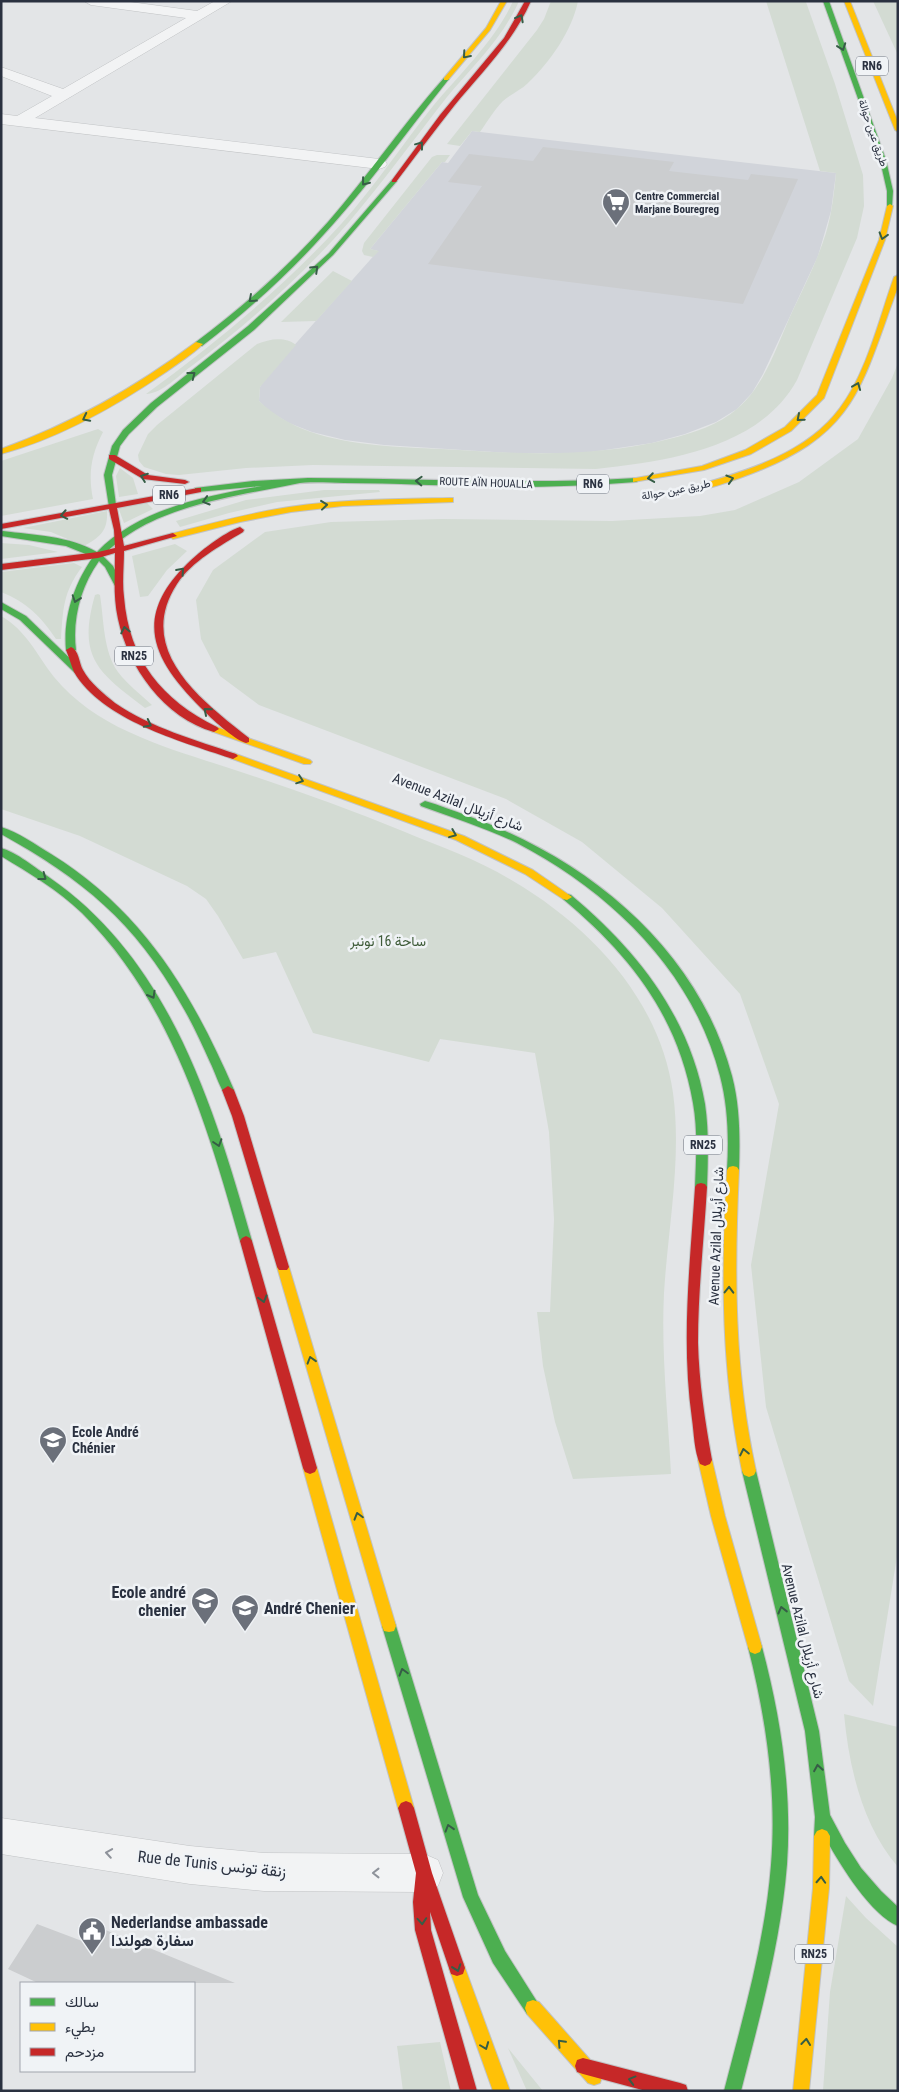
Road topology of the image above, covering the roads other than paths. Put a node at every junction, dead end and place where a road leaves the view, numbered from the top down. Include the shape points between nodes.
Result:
1 (91, 1) edge
2 (225, 1) edge
3 (504, 1) edge
4 (528, 1) edge
5 (826, 1) edge
6 (847, 1) edge
7 (200, 16) junction
8 (1, 71) edge
9 (64, 95) junction
10 (28, 99) dead end
11 (45, 106) junction
12 (1, 120) edge
13 (18, 122) junction
14 (898, 130) edge
15 (378, 164) junction
16 (898, 277) edge
17 (828, 380) joint
18 (1, 452) edge
19 (112, 457) junction
20 (322, 480) junction
21 (226, 486) junction
22 (687, 490) dead end
23 (460, 501) dead end
24 (112, 505) junction
25 (275, 512) junction
26 (1, 527) edge
27 (1, 534) edge
28 (120, 537) junction
29 (121, 550) junction
30 (98, 555) junction
31 (1, 567) edge
32 (118, 584) junction
33 (1, 605) edge
34 (78, 671) junction
35 (246, 740) junction
36 (321, 767) dead end
37 (412, 800) dead end
38 (1, 830) edge
39 (1, 851) edge
40 (823, 1817) junction
41 (1, 1836) edge
42 (444, 1873) junction
43 (898, 1918) edge
44 (583, 2066) junction
45 (601, 2085) dead end
46 (469, 2091) edge
47 (502, 2091) edge
48 (680, 2091) edge
49 (732, 2091) edge
50 (801, 2091) edge

1 - 7 street
2 - 7 street
3 -> 15 main road via 485,33
19 -> 4 main road via 116,446 138,418 251,328 356,228 510,35
5 -> 17 main road, طريق عين حوالة / RN6 via 883,160 890,191 890,207 882,240
6 - 14 main road, طريق عين حوالة / RN6
7 - 9 street
8 - 9 street
9 - 11 street
10 - 11 street
11 - 13 street
12 - 13 street
13 - 15 street
15 -> 18 main road via 301,254 238,312 188,352 129,394 100,410 69,426
22 -> 16 main road, طريق عين حوالة via 766,465 803,446 832,424 856,388
17 -> 20 main road, ROUTE AÏN HOUALLA / RN6 via 821,396 784,431 716,464 650,479 574,484
21 -> 19 main road via 145,478
19 - 24 main road via 108,474
20 - 21 main road, ROUTE AÏN HOUALLA / RN6
20 -> 28 main road via 266,487 212,499 161,516
21 - 24 main road, ROUTE AÏN HOUALLA / RN6
25 -> 23 main road, ROUTE AÏN HOUALLA via 340,503
24 -> 26 main road, ROUTE AÏN HOUALLA
24 - 28 main road, RN25
25 - 29 main road, ROUTE AÏN HOUALLA
35 -> 25 main road via 200,704 168,666 160,647 160,609 178,574 195,557 215,542
27 - 30 main road via 51,541
28 - 29 main road, RN25
28 - 30 main road
29 - 30 main road, ROUTE AÏN HOUALLA
29 - 32 main road, RN25
30 - 31 main road, ROUTE AÏN HOUALLA
30 - 32 main road, RN25
30 -> 34 main road via 74,602 71,619 70,637
35 -> 32 main road, RN25 via 202,725 154,690 142,674 127,639
33 - 34 main road, RN25 via 22,617
34 -> 49 main road, Avenue Azilal شارع أزيلال / RN25 via 108,700 174,736 441,830 509,860 540,878 596,920 620,944 656,990 676,1026 689,1057 702,1123 703,1158 692,1328 697,1413 715,1504 768,1699 777,1763 780,1830 775,1900 762,1972
35 - 36 main road, RN25
40 -> 37 main road, Avenue Azilal شارع أزيلال / RN25 via 812,1731 736,1406 729,1321 733,1122 728,1086 706,1018 668,958 638,924 588,882 522,842
42 -> 38 main road via 244,1135 223,1075 187,1001 141,934 112,904 58,860
39 -> 42 main road via 64,892 114,939 143,979 177,1039 225,1167
40 - 43 main road, RN25 via 837,1849 857,1879
50 -> 40 main road, Avenue Azilal شارع أزيلال / RN25 via 821,1888
42 -> 41 street, Rue de Tunis زنقة تونس via 264,1872 190,1865
44 -> 42 main road via 544,2024 512,1980 476,1910
42 -> 46 main road via 421,1902 423,1930
42 -> 47 main road via 468,2001
44 - 45 main road
48 -> 44 main road

